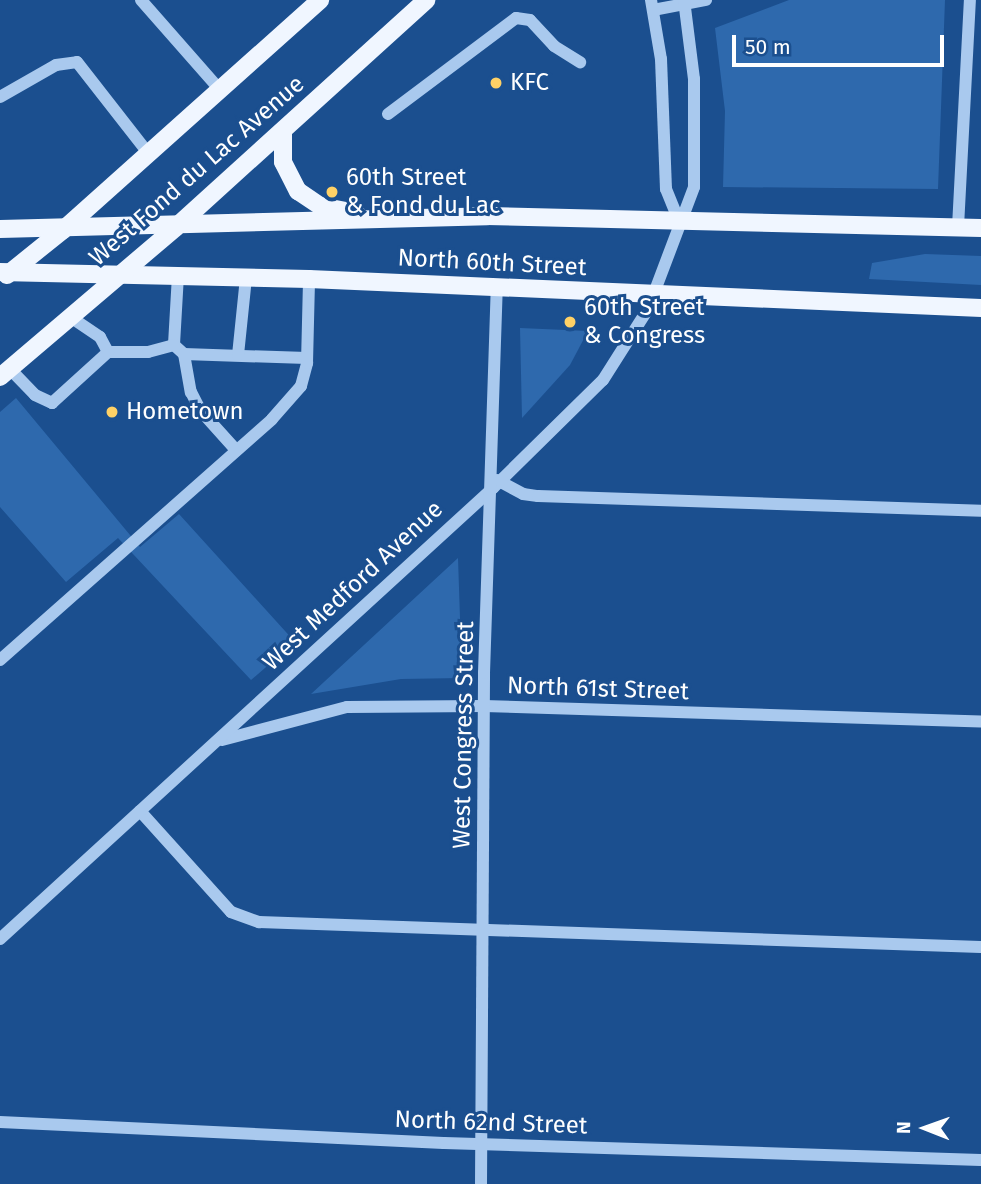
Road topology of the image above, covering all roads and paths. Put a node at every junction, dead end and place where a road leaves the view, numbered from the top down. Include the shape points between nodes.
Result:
1 (141, 0) edge
2 (320, 0) edge
3 (426, 0) edge
4 (706, 0) edge
5 (970, 0) edge
6 (684, 1) edge
7 (652, 5) edge
8 (580, 62) dead end
9 (220, 90) junction
10 (0, 97) edge
11 (388, 114) dead end
12 (283, 131) junction
13 (148, 153) junction
14 (401, 219) junction
15 (680, 223) junction
16 (176, 227) junction
17 (958, 227) junction
18 (981, 228) edge
19 (0, 229) edge
20 (64, 230) junction
21 (117, 273) junction
22 (4, 275) edge
23 (178, 275) junction
24 (246, 277) junction
25 (309, 279) junction
26 (496, 286) junction
27 (653, 296) junction
28 (981, 308) edge
29 (69, 316) junction
30 (174, 345) junction
31 (108, 352) junction
32 (184, 354) junction
33 (238, 355) junction
34 (307, 358) junction
35 (5, 373) edge
36 (236, 450) junction
37 (495, 484) junction
38 (981, 511) edge
39 (0, 660) edge
40 (484, 706) junction
41 (981, 722) edge
42 (218, 741) junction
43 (140, 811) junction
44 (482, 930) junction
45 (0, 939) edge
46 (981, 947) edge
47 (0, 1122) edge
48 (482, 1144) junction
49 (981, 1160) edge
50 (481, 1184) edge

1 - 9 street
2 - 9 main road, West Fond du Lac Avenue
3 - 12 main road, West Fond du Lac Avenue
4 - 6 street
5 - 17 street
6 - 7 street
6 - 15 street via 694,79 694,187
7 - 15 street via 665,114 666,189
8 - 11 street via 554,46 530,20 516,18
9 - 13 main road, West Fond du Lac Avenue
10 - 13 street via 56,65 77,62
12 - 14 main road via 283,162 304,197 332,209
12 - 16 main road, West Fond du Lac Avenue
13 - 20 main road, West Fond du Lac Avenue
14 - 15 main road, North 60th Street via 487,216
14 - 16 main road, North 60th Street
15 - 17 main road, North 60th Street
15 - 27 street, West Medford Avenue
16 - 20 main road, North 60th Street
16 - 21 main road, West Fond du Lac Avenue
17 - 18 main road, North 60th Street
19 - 20 main road, North 60th Street
20 - 22 main road, West Fond du Lac Avenue
21 - 22 main road, North 60th Street
21 - 23 main road, North 60th Street
21 - 29 main road, West Fond du Lac Avenue
23 - 24 main road, North 60th Street
23 - 30 street
24 - 25 main road, North 60th Street
24 - 33 street
25 - 26 main road, North 60th Street
25 - 34 street
26 - 27 main road, North 60th Street
26 - 37 street, West Congress Street
27 - 28 main road, North 60th Street
27 - 37 street, West Medford Avenue via 603,380
29 - 31 street via 100,337
29 - 35 main road, West Fond du Lac Avenue
30 - 31 street via 148,352
30 - 32 street
31 - 35 street via 51,403
32 - 33 street
32 - 36 street via 191,392 200,410
33 - 34 street
34 - 36 street via 301,386
36 - 39 street
37 - 38 street via 538,495
37 - 40 street, West Congress Street
37 - 42 street, West Medford Avenue
40 - 41 street, North 61st Street
40 - 42 street, North 61st Street via 347,707
40 - 44 street, West Congress Street
42 - 43 street, West Medford Avenue
43 - 44 street via 231,912 244,919
43 - 45 street, West Medford Avenue
44 - 46 street
44 - 48 street, West Congress Street
47 - 48 street, North 62nd Street
48 - 49 street, North 62nd Street
48 - 50 street, West Congress Street

